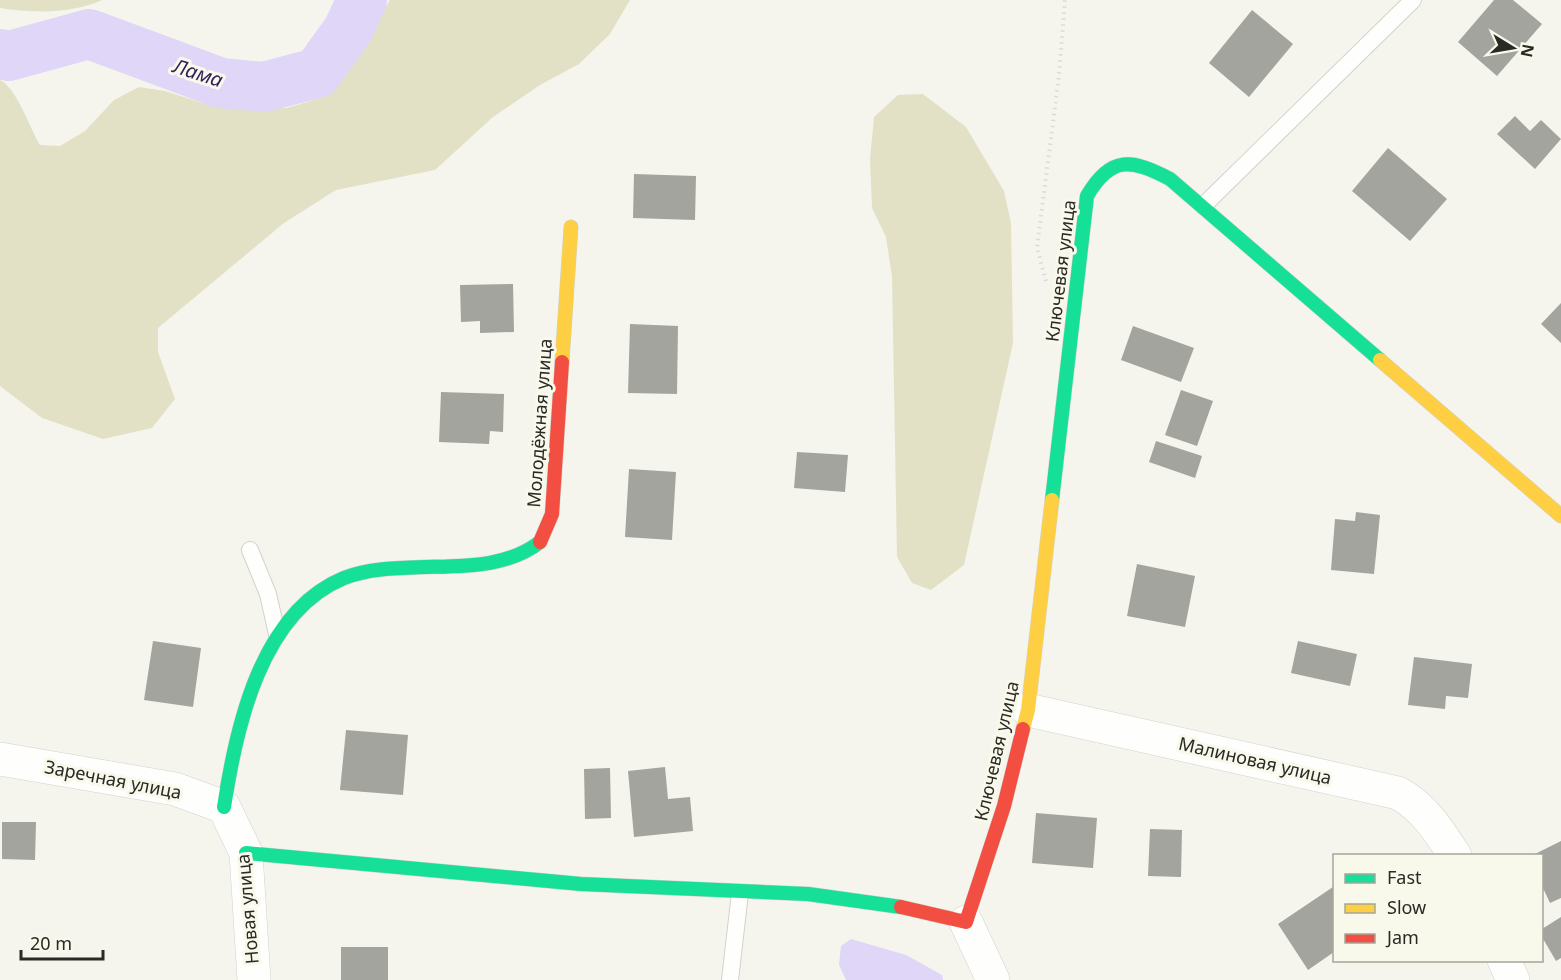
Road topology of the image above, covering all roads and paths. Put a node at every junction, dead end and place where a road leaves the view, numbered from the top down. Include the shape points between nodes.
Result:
1 (1065, 0) edge
2 (1413, 0) edge
3 (1203, 206) junction
4 (571, 227) dead end
5 (1048, 292) dead end
6 (1561, 516) edge
7 (250, 550) dead end
8 (278, 638) junction
9 (1028, 710) junction
10 (0, 759) edge
11 (224, 807) junction
12 (246, 853) junction
13 (1454, 854) edge
14 (740, 893) junction
15 (966, 922) junction
16 (1505, 962) edge
17 (254, 980) edge
18 (730, 980) edge
19 (993, 980) edge
20 (1513, 980) edge

1 - 5 path via 1037,248
2 - 3 lane
3 - 6 street, Ключевая улица
3 - 9 street, Ключевая улица via 1170,179 1143,165 1117,164 1096,176 1087,196
4 - 8 street, Молодёжная улица via 552,514 542,539 525,553 500,561 365,572 325,587 293,613
7 - 8 lane via 268,594
8 - 11 street, Молодёжная улица via 242,715
9 - 13 street, Малиновая улица via 1398,793 1414,801
9 - 15 street, Ключевая улица via 1001,816
10 - 11 street, Заречная улица via 176,789
11 - 12 street, Новая улица
12 - 14 street via 581,884
12 - 17 street, Новая улица
14 - 15 street via 808,894 913,909
14 - 18 lane
15 - 19 street
16 - 20 street

